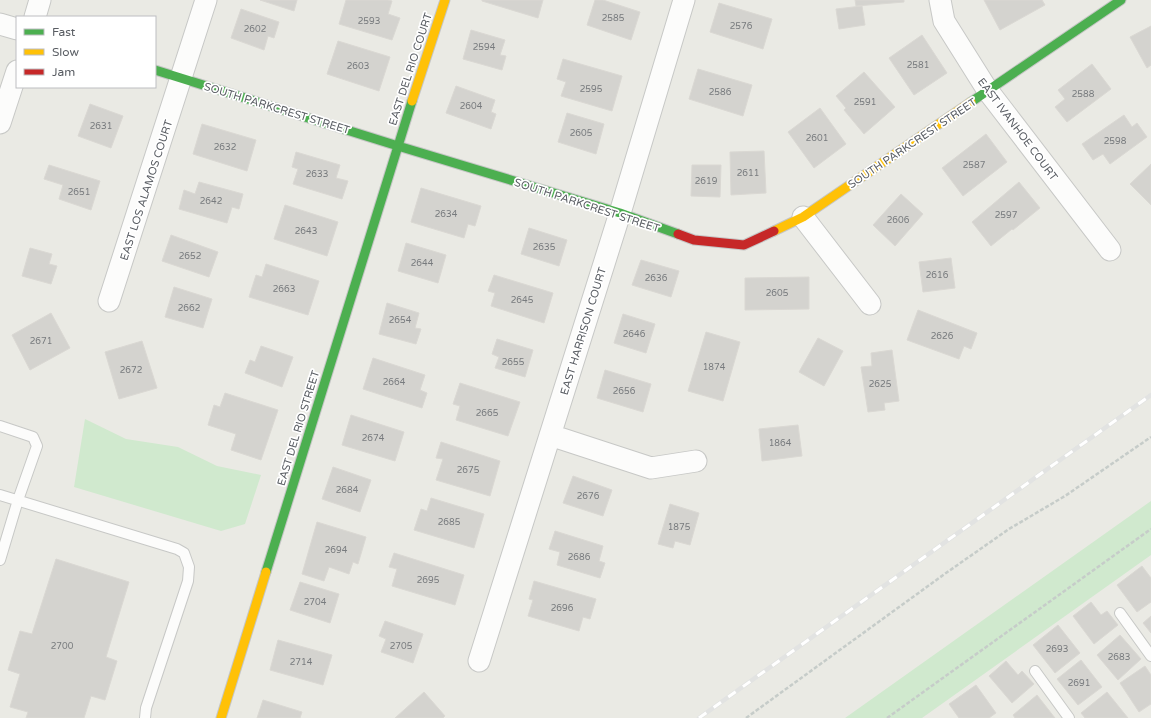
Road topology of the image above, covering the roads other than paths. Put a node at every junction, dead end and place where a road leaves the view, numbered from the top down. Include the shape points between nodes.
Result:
1 (40, 0) edge
2 (206, 0) edge
3 (445, 0) edge
4 (684, 0) edge
5 (940, 0) edge
6 (1121, 0) edge
7 (35, 16) edge
8 (0, 24) edge
9 (16, 30) edge
10 (156, 70) edge
11 (16, 74) edge
12 (182, 78) junction
13 (988, 91) junction
14 (0, 123) edge
15 (398, 146) junction
16 (620, 213) junction
17 (803, 217) junction
18 (1110, 250) dead end
19 (109, 301) dead end
20 (870, 304) dead end
21 (0, 426) edge
22 (550, 435) junction
23 (696, 462) dead end
24 (0, 495) edge
25 (18, 500) junction
26 (0, 560) edge
27 (1120, 613) dead end
28 (1151, 656) edge
29 (479, 661) dead end
30 (1035, 671) dead end
31 (146, 718) edge
32 (221, 718) edge
33 (1069, 718) edge

1 - 7 street
2 - 12 street, EAST LOS ALAMOS COURT
3 - 15 street, EAST DEL RIO COURT
4 - 16 street, EAST HARRISON COURT
5 - 13 street, EAST IVANHOE COURT via 944,21
6 - 13 street, SOUTH PARKCREST STREET
8 - 9 street
10 - 12 street, SOUTH PARKCREST STREET
11 - 14 street
12 - 15 street, SOUTH PARKCREST STREET
12 - 19 street, EAST LOS ALAMOS COURT
13 - 17 street, SOUTH PARKCREST STREET
13 - 18 street, EAST IVANHOE COURT
15 - 16 street, SOUTH PARKCREST STREET
15 - 32 street, EAST DEL RIO STREET
16 - 17 street, SOUTH PARKCREST STREET via 694,240 744,245
16 - 22 street, EAST HARRISON COURT
17 - 20 street
21 - 25 lane via 33,437 37,446
22 - 23 street via 651,468
22 - 29 street, EAST HARRISON COURT
24 - 25 lane
25 - 26 lane
25 - 31 lane via 184,553 189,567 188,581 146,708
27 - 28 lane
30 - 33 lane

